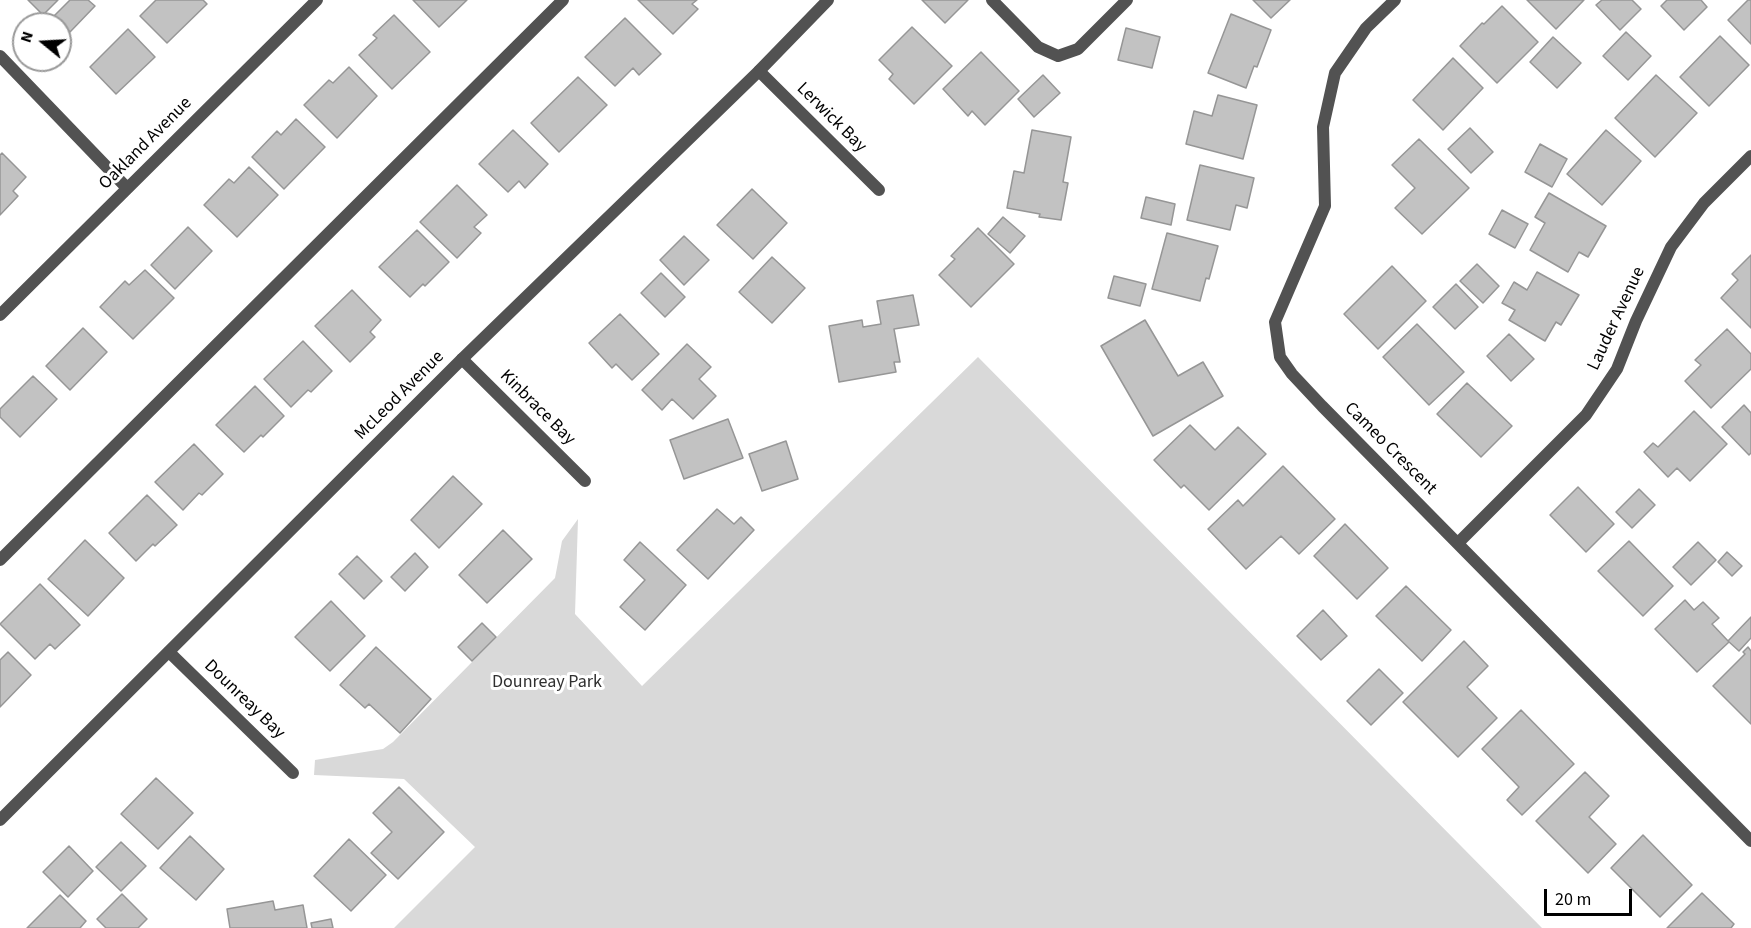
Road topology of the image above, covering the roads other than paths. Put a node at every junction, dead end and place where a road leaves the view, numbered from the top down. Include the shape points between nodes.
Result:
1 (317, 0) edge
2 (563, 0) edge
3 (828, 0) edge
4 (992, 0) edge
5 (1127, 0) edge
6 (1395, 0) edge
7 (0, 56) edge
8 (759, 71) junction
9 (1751, 156) edge
10 (127, 188) junction
11 (879, 190) dead end
12 (0, 315) edge
13 (462, 359) junction
14 (585, 481) dead end
15 (1458, 543) junction
16 (0, 560) edge
17 (169, 652) junction
18 (293, 773) dead end
19 (0, 819) edge
20 (1751, 841) edge

1 - 10 street, Oakland Avenue
2 - 16 street
3 - 8 street, McLeod Avenue
4 - 5 street via 1038,47 1058,56 1078,49
6 - 15 street, Cameo Crescent via 1366,28 1335,73 1323,127 1325,206 1275,322 1280,357 1292,374
7 - 10 street
8 - 11 street, Lerwick Bay
8 - 13 street, McLeod Avenue
9 - 15 street, Lauder Avenue via 1704,203 1671,247 1617,369 1586,415
10 - 12 street, Oakland Avenue
13 - 14 street, Kinbrace Bay
13 - 17 street, McLeod Avenue
15 - 20 street, Cameo Crescent
17 - 18 street, Dounreay Bay
17 - 19 street, McLeod Avenue

